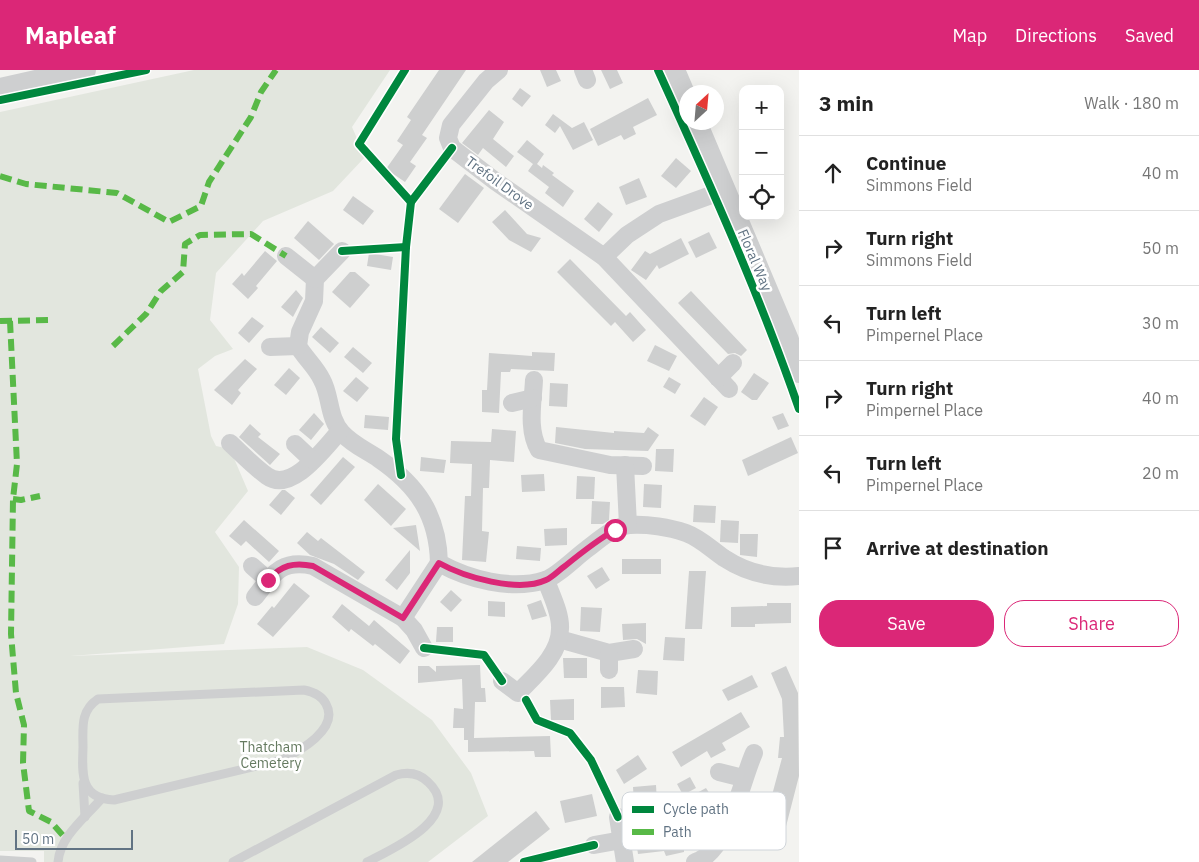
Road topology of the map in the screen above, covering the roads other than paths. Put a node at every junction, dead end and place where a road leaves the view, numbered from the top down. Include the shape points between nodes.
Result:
1 (85, 70) edge
2 (499, 70) edge
3 (674, 70) edge
4 (680, 85) edge
5 (0, 89) edge
6 (699, 130) edge
7 (725, 190) junction
8 (342, 250) dead end
9 (286, 256) dead end
10 (604, 258) junction
11 (315, 279) junction
12 (298, 346) junction
13 (270, 348) dead end
14 (733, 363) dead end
15 (799, 372) edge
16 (534, 380) dead end
17 (533, 398) junction
18 (512, 403) dead end
19 (340, 431) junction
20 (230, 442) dead end
21 (295, 444) dead end
22 (312, 460) junction
23 (628, 525) junction
24 (439, 563) junction
25 (252, 566) dead end
26 (799, 576) edge
27 (268, 580) junction
28 (546, 580) junction
29 (255, 597) dead end
30 (403, 618) junction
31 (559, 639) junction
32 (424, 648) dead end
33 (634, 649) dead end
34 (502, 681) dead end
35 (754, 753) dead end
36 (719, 772) dead end
37 (743, 778) junction
38 (83, 780) junction
39 (740, 792) edge
40 (102, 798) junction
41 (618, 816) dead end
42 (85, 817) junction
43 (622, 840) joint
44 (594, 845) dead end
45 (710, 850) edge
46 (0, 860) edge
47 (700, 861) edge
48 (32, 862) edge
49 (58, 862) edge
50 (233, 862) edge
51 (367, 862) edge

1 - 5 street
2 - 10 street, Trefoil Drove via 454,120 448,134 450,145
3 - 4 street
6 - 7 street, Floral Way
7 - 10 street via 659,214 627,235
7 - 15 street, Floral Way
8 - 11 street
9 - 11 street
10 - 14 street, Trefoil Drove via 724,384
11 - 12 street via 314,301 300,332
12 - 13 street
12 - 19 street via 323,382 328,406
16 - 17 street
17 - 18 street
17 - 23 street via 533,440 539,450 610,465 634,466
19 - 22 street
19 - 24 street via 412,486 432,522 439,544
20 - 22 street via 269,478 289,479 300,474
21 - 22 street
23 - 26 street via 686,533 752,572 768,576
23 - 28 street via 602,537
24 - 28 street via 468,576 495,582
24 - 30 street
25 - 27 street
27 - 29 street
27 - 30 street via 287,565 313,566
28 - 31 street via 558,616
30 - 32 street
31 - 33 street via 609,661
31 - 34 street via 522,697
35 - 37 street
36 - 37 street
37 - 39 street
38 - 40 lane
38 - 40 lane via 83,720 87,710 98,699 304,690 318,695 329,708 323,730 282,760 114,800
38 - 42 lane
40 - 42 lane
41 - 43 street
42 - 49 lane via 59,849
43 - 44 street
45 - 47 street
46 - 48 lane
50 - 51 lane via 387,779 409,773 422,777 433,787 437,798 432,818 417,835

